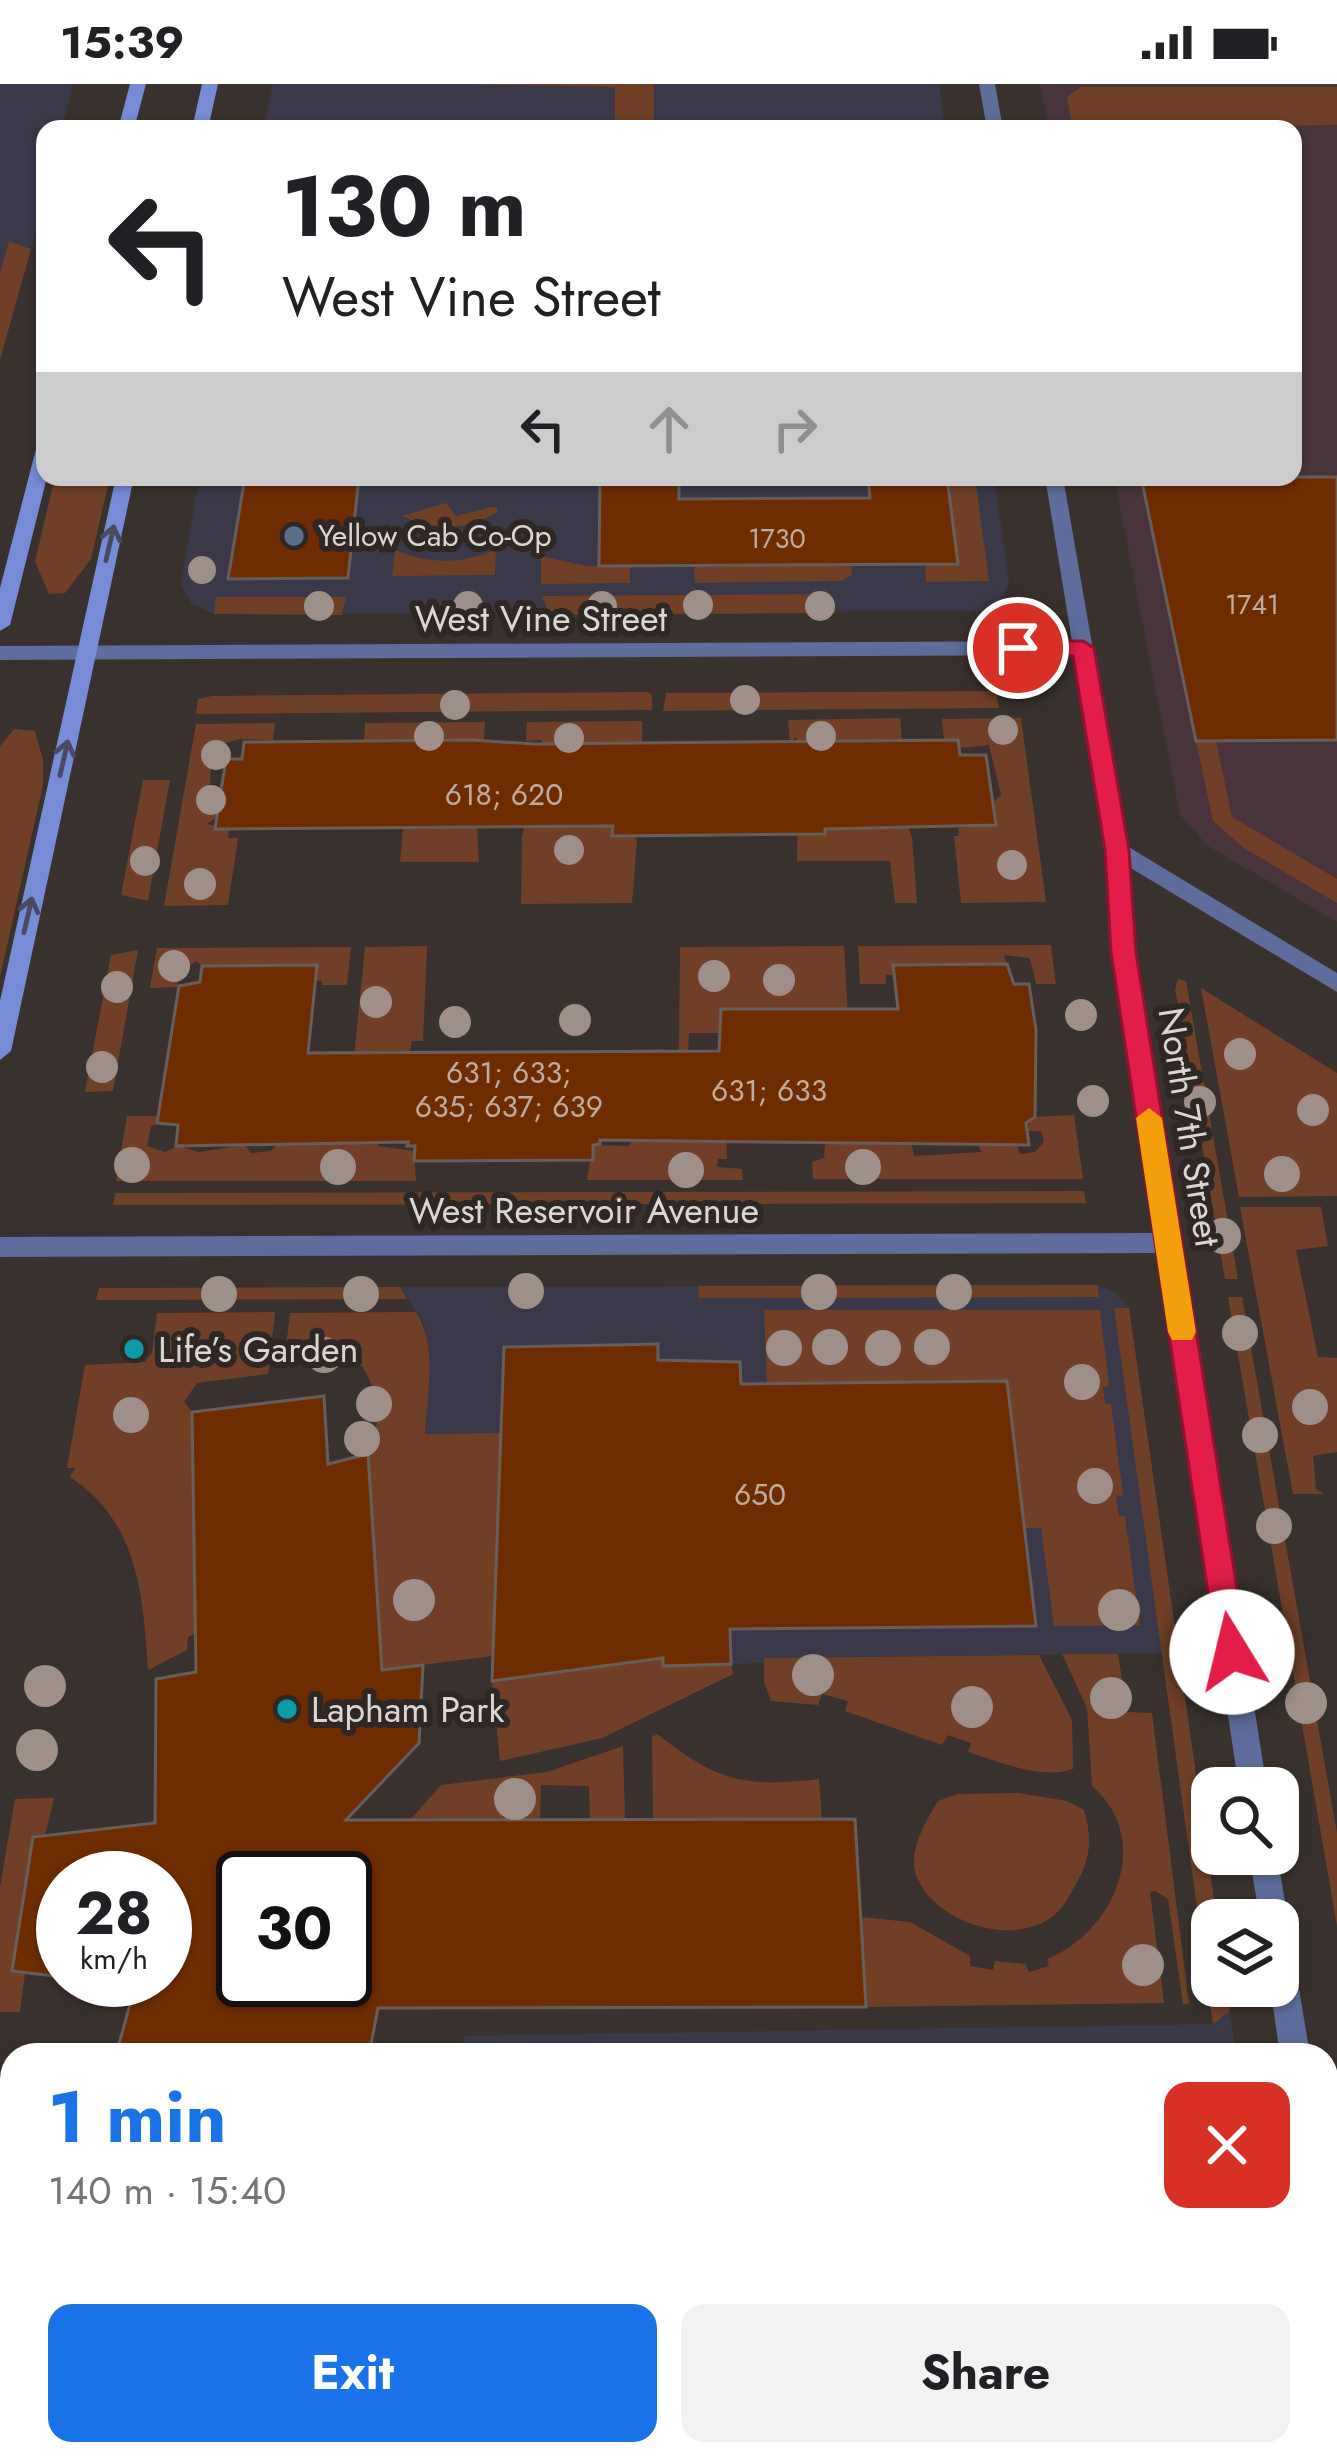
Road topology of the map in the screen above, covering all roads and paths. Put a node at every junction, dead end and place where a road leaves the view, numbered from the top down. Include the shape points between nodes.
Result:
1 (138, 84) edge
2 (210, 84) edge
3 (987, 84) edge
4 (128, 120) edge
5 (202, 120) edge
6 (993, 120) edge
7 (36, 484) edge
8 (123, 486) edge
9 (1056, 486) edge
10 (0, 625) edge
11 (1083, 648) junction
12 (0, 653) edge
13 (88, 654) junction
14 (1117, 850) junction
15 (1337, 984) edge
16 (0, 1051) edge
17 (1168, 1243) junction
18 (0, 1247) edge
19 (1250, 1767) edge
20 (1287, 2007) edge
21 (1293, 2043) edge

1 - 4 main road
2 - 5 main road
3 - 6 street
7 - 10 main road
13 -> 8 main road
9 - 11 street, North 7th Street
11 - 13 street, West Vine Street
11 - 14 street, North 7th Street
12 - 13 street, West Vine Street
16 -> 13 main road
14 - 15 street
14 - 17 street, North 7th Street via 1123,952
17 - 18 street, West Reservoir Avenue
17 - 19 street, North 7th Street
20 - 21 street

